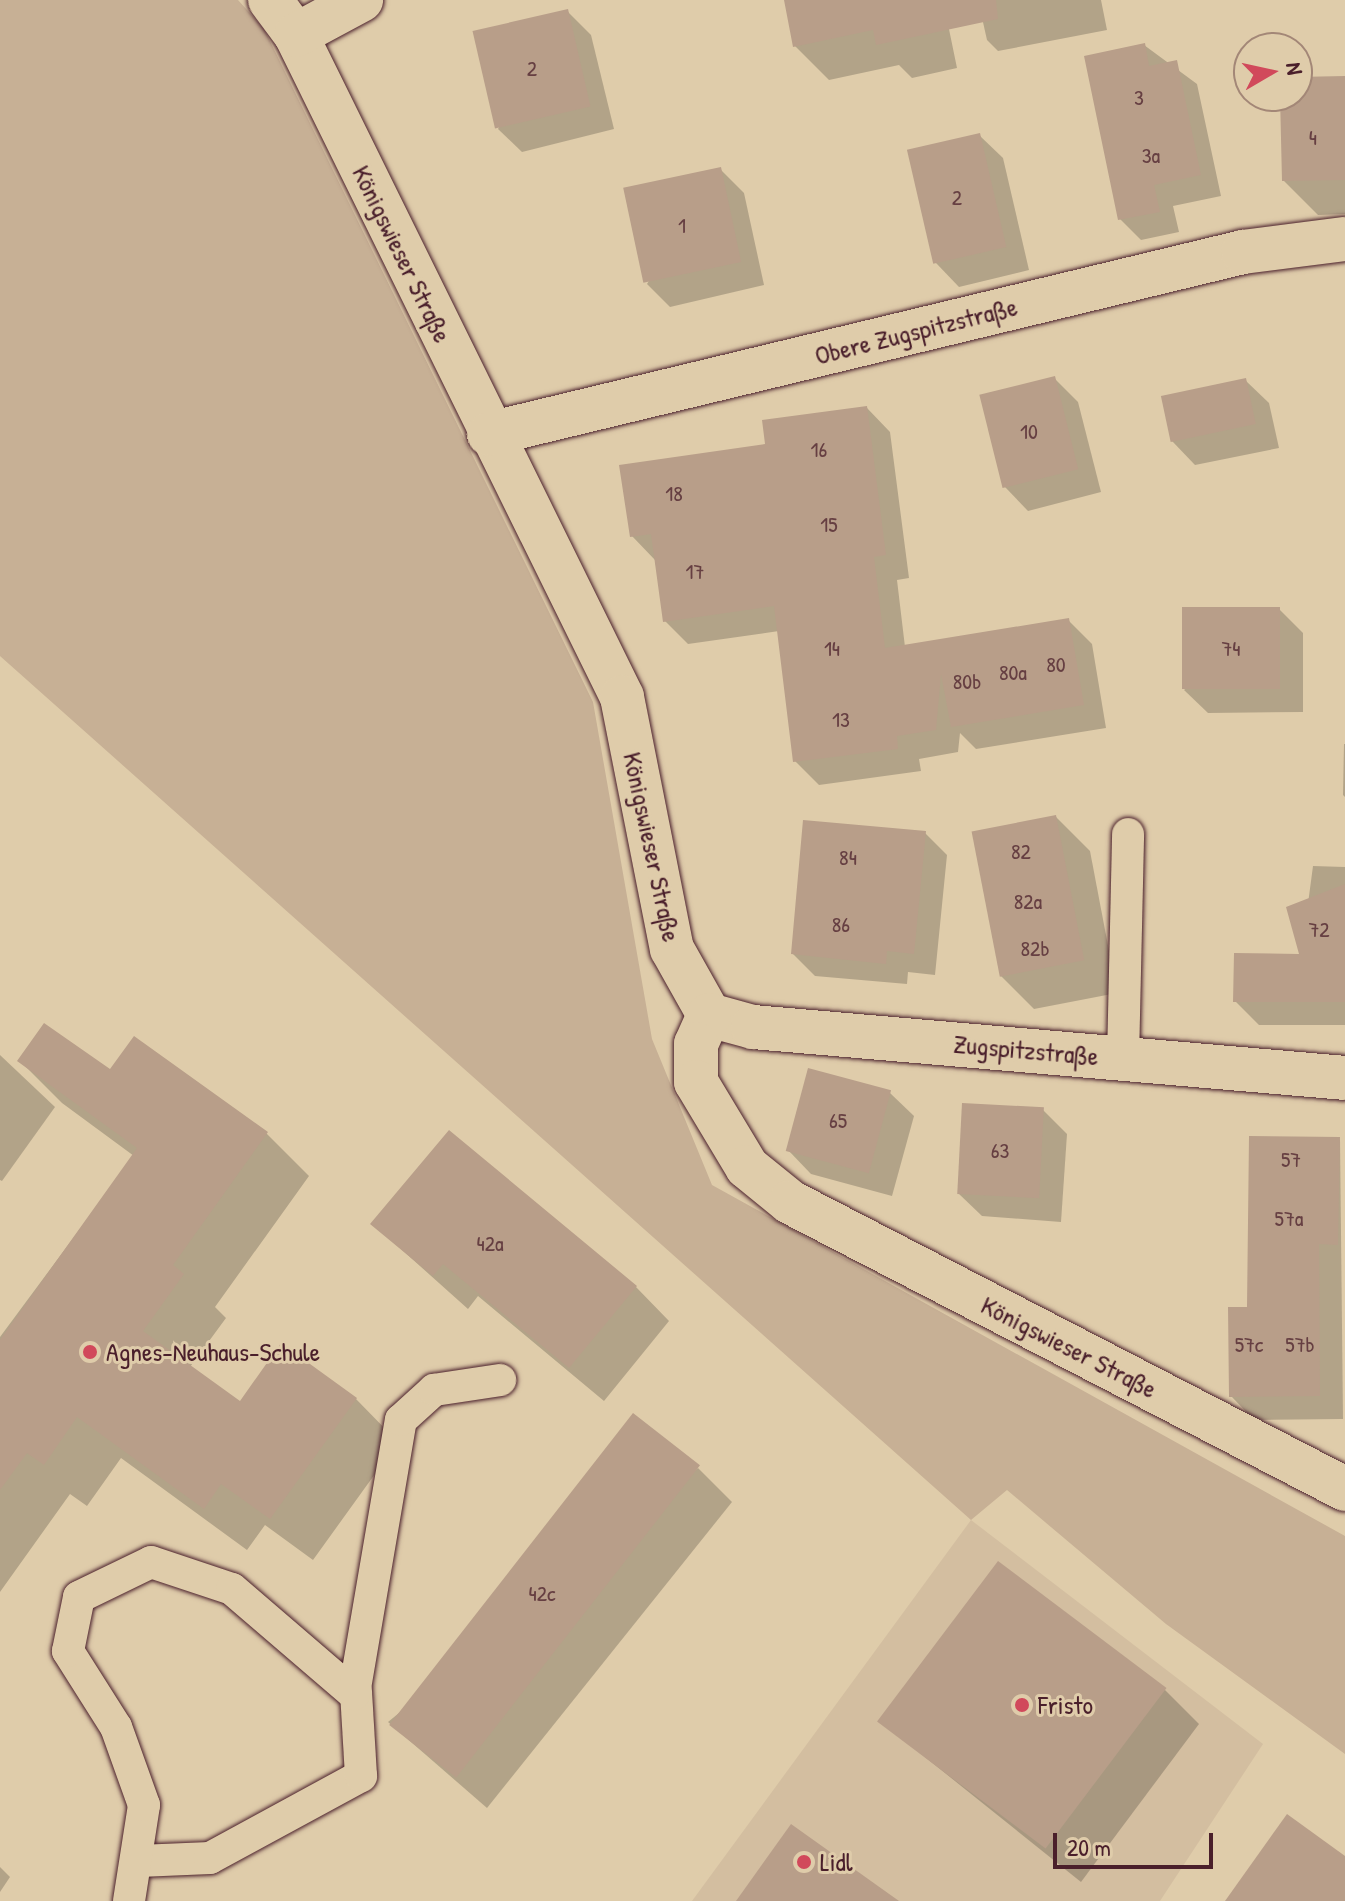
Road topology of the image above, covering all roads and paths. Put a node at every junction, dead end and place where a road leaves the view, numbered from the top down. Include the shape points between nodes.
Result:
1 (270, 0) edge
2 (361, 0) edge
3 (296, 35) junction
4 (1345, 239) edge
5 (489, 434) junction
6 (1128, 834) dead end
7 (709, 1015) junction
8 (1123, 1059) junction
9 (1345, 1078) edge
10 (500, 1380) dead end
11 (1345, 1489) edge
12 (356, 1691) junction
13 (139, 1861) junction
14 (129, 1901) edge

1 - 3 street, Königswieser Straße
2 - 3 street
3 - 5 street, Königswieser Straße
4 - 5 street, Obere Zugspitzstraße via 1243,252
5 - 7 street, Königswieser Straße via 622,697 672,949
6 - 8 lane
7 - 8 street, Zugspitzstraße via 753,1027
7 - 11 street, Königswieser Straße via 696,1044 696,1082 747,1167 790,1202
8 - 9 street, Zugspitzstraße
10 - 12 lane via 434,1390 401,1420
12 - 13 lane via 361,1776 210,1858
12 - 13 lane via 232,1589 151,1562 79,1597 68,1651 116,1727 144,1805
13 - 14 lane

